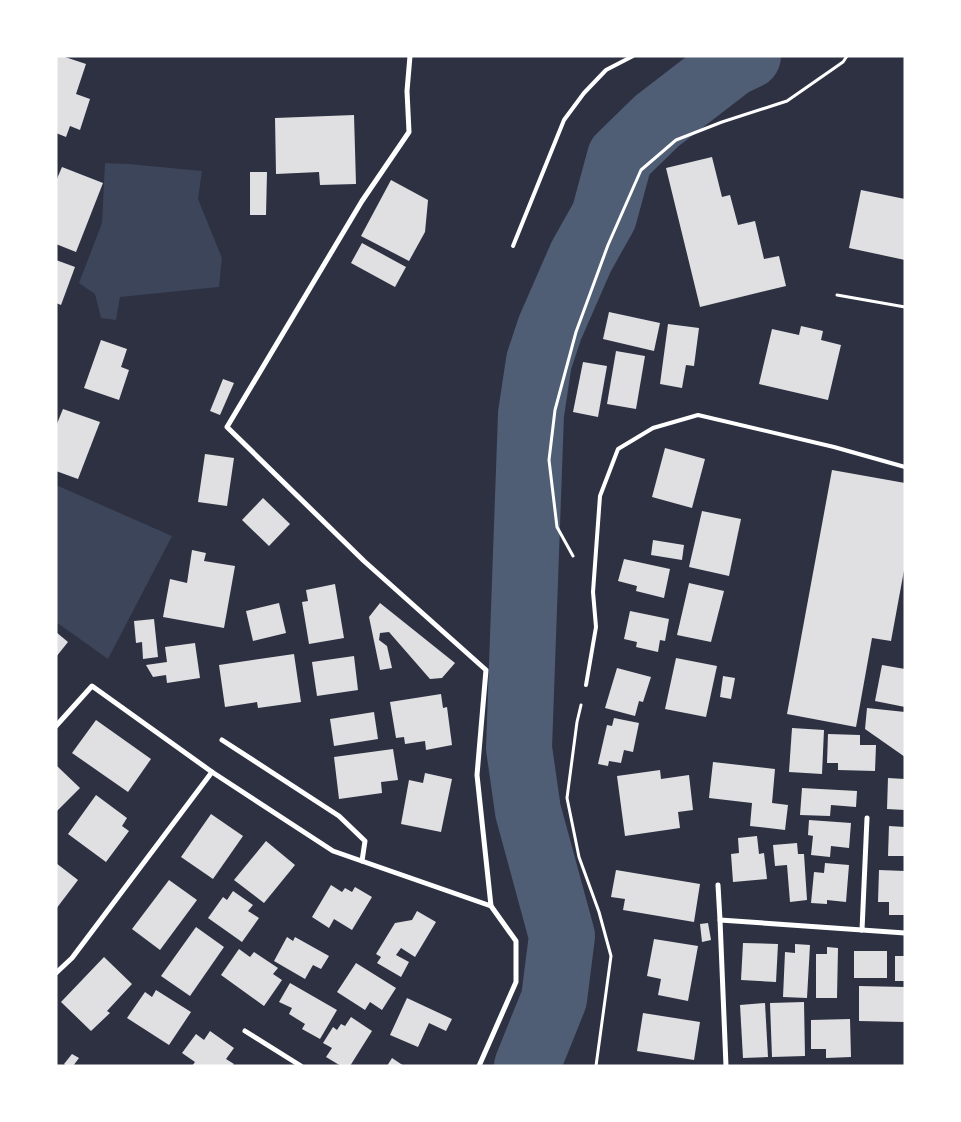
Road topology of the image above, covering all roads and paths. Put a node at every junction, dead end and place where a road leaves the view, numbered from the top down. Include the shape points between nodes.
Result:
1 (410, 56) edge
2 (633, 56) edge
3 (847, 56) edge
4 (513, 246) dead end
5 (837, 295) dead end
6 (905, 307) edge
7 (905, 467) edge
8 (593, 592) junction
9 (586, 685) joint
10 (56, 726) edge
11 (222, 740) dead end
12 (212, 772) junction
13 (867, 818) dead end
14 (362, 861) junction
15 (718, 885) dead end
16 (491, 906) junction
17 (720, 920) junction
18 (862, 930) junction
19 (905, 933) edge
20 (56, 973) edge
21 (245, 1031) dead end
22 (301, 1066) edge
23 (479, 1066) edge
24 (596, 1066) edge
25 (726, 1066) edge

1 - 16 street via 407,90 409,132 362,201 227,427 364,561 486,670 477,775
2 - 4 lane via 606,70 564,120
3 - 8 path via 787,100 676,140 641,170 608,245 576,332 555,410 549,460 557,528
5 - 6 path
7 - 8 lane via 698,415 653,428 618,449 600,496
8 - 9 lane via 596,627
9 - 24 path via 577,722 567,798 578,857 599,912 611,956
10 - 12 street via 92,686
11 - 14 street via 339,816 365,841
12 - 14 street via 333,851
12 - 20 street via 72,958
13 - 18 street
14 - 16 street
15 - 17 street
16 - 23 street via 516,941 516,982
17 - 18 street
17 - 25 street
18 - 19 street
21 - 22 street

